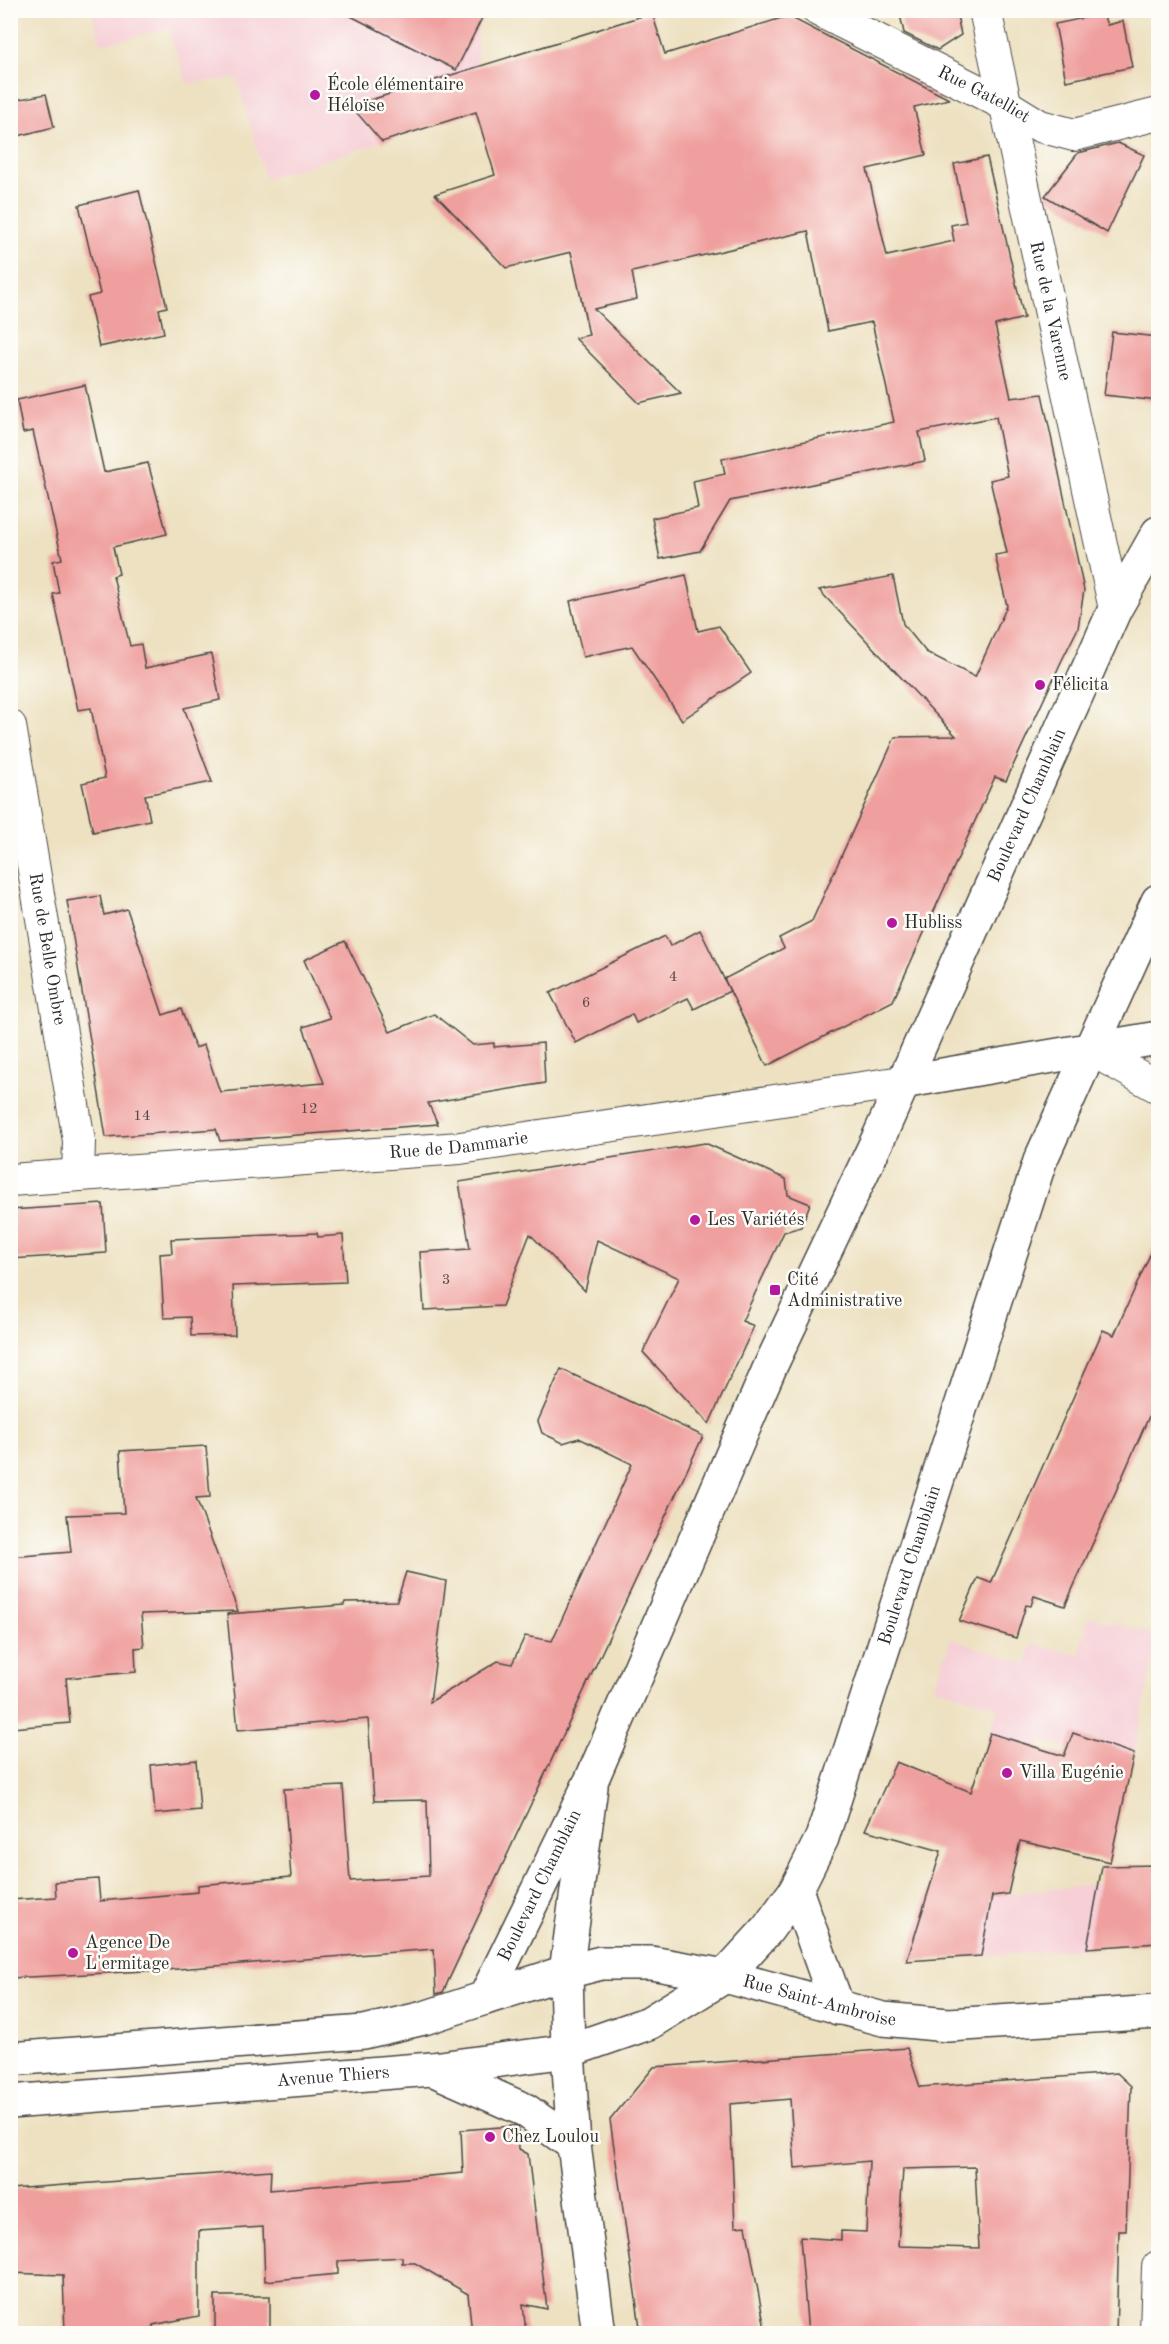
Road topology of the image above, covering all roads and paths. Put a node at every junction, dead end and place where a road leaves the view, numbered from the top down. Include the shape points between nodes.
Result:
1 (818, 10) edge
2 (985, 10) edge
3 (1006, 105) junction
4 (1158, 114) edge
5 (1158, 532) edge
6 (1115, 609) junction
7 (10, 726) edge
8 (1158, 901) edge
9 (1158, 1038) edge
10 (1090, 1049) junction
11 (902, 1082) junction
12 (1158, 1087) edge
13 (78, 1175) junction
14 (10, 1180) edge
15 (592, 1779) junction
16 (796, 1890) junction
17 (566, 1971) junction
18 (725, 1976) junction
19 (485, 1998) junction
20 (838, 2008) junction
21 (1158, 2012) edge
22 (649, 2023) joint
23 (567, 2051) junction
24 (10, 2059) edge
25 (432, 2069) junction
26 (10, 2102) edge
27 (574, 2145) junction
28 (1158, 2267) edge
29 (599, 2334) edge
30 (1156, 2334) edge

1 - 3 street, Rue Gatelliet
2 - 3 street, Rue de la Varenne
3 - 4 street, Rue Gatelliet via 1040,126 1074,135
3 - 6 street, Rue de la Varenne
5 - 6 main road, Boulevard Chamblain
6 - 11 main road, Boulevard Chamblain
7 - 13 street, Rue de Belle Ombre via 79,1141
8 - 10 main road, Boulevard Chamblain
9 - 10 main road
10 - 11 main road
10 - 12 street
10 - 16 main road, Boulevard Chamblain via 1040,1161 822,1838
11 - 13 street, Rue de Dammarie via 460,1148
11 - 15 main road, Boulevard Chamblain via 770,1367
13 - 14 street, Rue de Dammarie
15 - 17 main road
15 - 19 main road, Boulevard Chamblain
16 - 18 main road, Boulevard Chamblain via 767,1930
16 - 20 main road
17 - 18 main road, Rue Saint-Ambroise via 601,1963 651,1963
17 - 19 main road, Rue Saint-Ambroise
17 - 23 main road
18 - 20 main road, Rue Saint-Ambroise
18 - 22 main road, Boulevard Chamblain
19 - 24 main road via 364,2032
20 - 21 main road, Rue Saint-Ambroise via 883,2019 948,2025
22 - 23 main road, Avenue Thiers
23 - 25 main road, Avenue Thiers
23 - 27 main road
25 - 26 main road, Avenue Thiers
25 - 27 main road via 525,2110
27 - 29 main road
28 - 30 street

